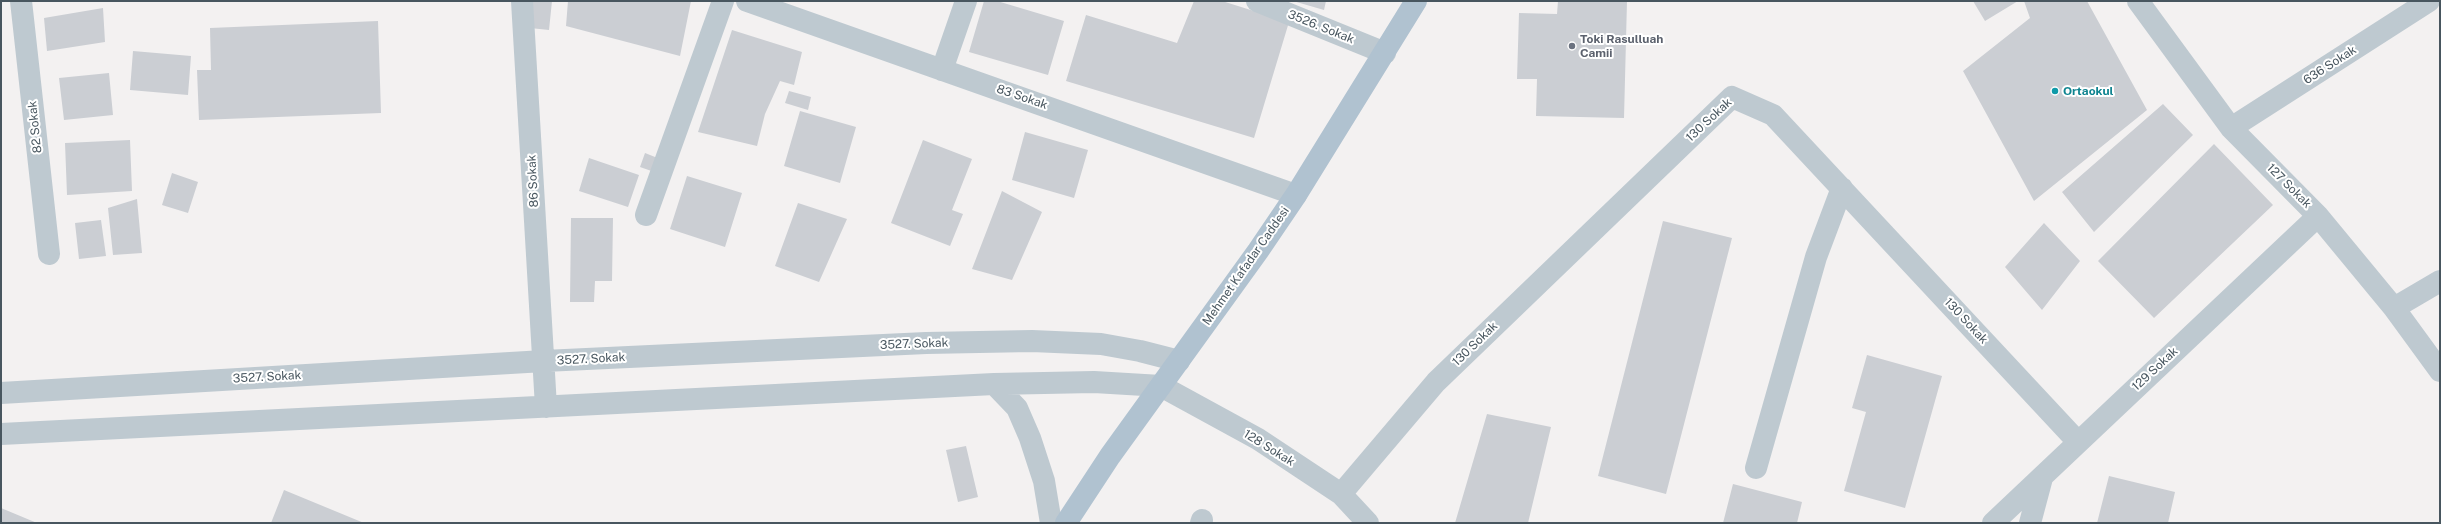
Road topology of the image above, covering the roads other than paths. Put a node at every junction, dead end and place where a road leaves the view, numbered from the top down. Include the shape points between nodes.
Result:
1 (21, 1) edge
2 (522, 1) edge
3 (723, 1) edge
4 (747, 1) edge
5 (966, 1) edge
6 (1257, 1) edge
7 (1416, 1) edge
8 (2138, 1) edge
9 (2429, 1) edge
10 (1385, 53) junction
11 (942, 70) junction
12 (2231, 128) junction
13 (1842, 188) junction
14 (1296, 195) junction
15 (646, 215) dead end
16 (2318, 216) junction
17 (49, 254) dead end
18 (2440, 281) edge
19 (2394, 308) junction
20 (544, 361) junction
21 (1179, 361) junction
22 (2440, 371) edge
23 (994, 384) junction
24 (1161, 386) junction
25 (1, 393) edge
26 (546, 407) junction
27 (1, 434) edge
28 (2078, 442) junction
29 (1756, 468) dead end
30 (2042, 478) junction
31 (1341, 494) junction
32 (1051, 523) edge
33 (1066, 523) edge
34 (1368, 523) edge
35 (1993, 523) edge
36 (2030, 523) edge

1 - 17 street, 82 Sokak
2 - 20 street, 86 Sokak
3 - 15 street
4 - 11 street, 83 Sokak
5 - 11 street
6 - 10 street, 3526. Sokak
7 - 10 main road, Mehmet Kafadar Caddesi
8 - 12 street, 127 Sokak
9 - 12 street, 636 Sokak
10 - 14 main road, Mehmet Kafadar Caddesi
11 - 14 street, 83 Sokak
12 - 16 street, 127 Sokak
13 - 28 street, 130 Sokak
13 - 29 street via 1816,256
13 - 31 street, 130 Sokak via 1773,115 1732,97 1436,382
14 - 21 main road, Mehmet Kafadar Caddesi
16 - 19 street, 127 Sokak
16 - 28 street, 129 Sokak
18 - 19 street
19 - 22 street, 127 Sokak
20 - 21 street, 3527. Sokak via 1032,341 1101,344
20 - 25 street, 3527. Sokak
20 - 26 street, 86 Sokak
21 - 24 main road, Mehmet Kafadar Caddesi
23 - 24 street via 1094,382
23 - 26 street
23 - 32 street via 1017,408 1030,438 1044,481
24 - 31 street, 128 Sokak via 1258,439
24 - 33 main road, Mehmet Kafadar Caddesi via 1110,456
26 - 27 street
28 - 30 street, 129 Sokak
30 - 35 street, 129 Sokak
30 - 36 street
31 - 34 street, 128 Sokak

